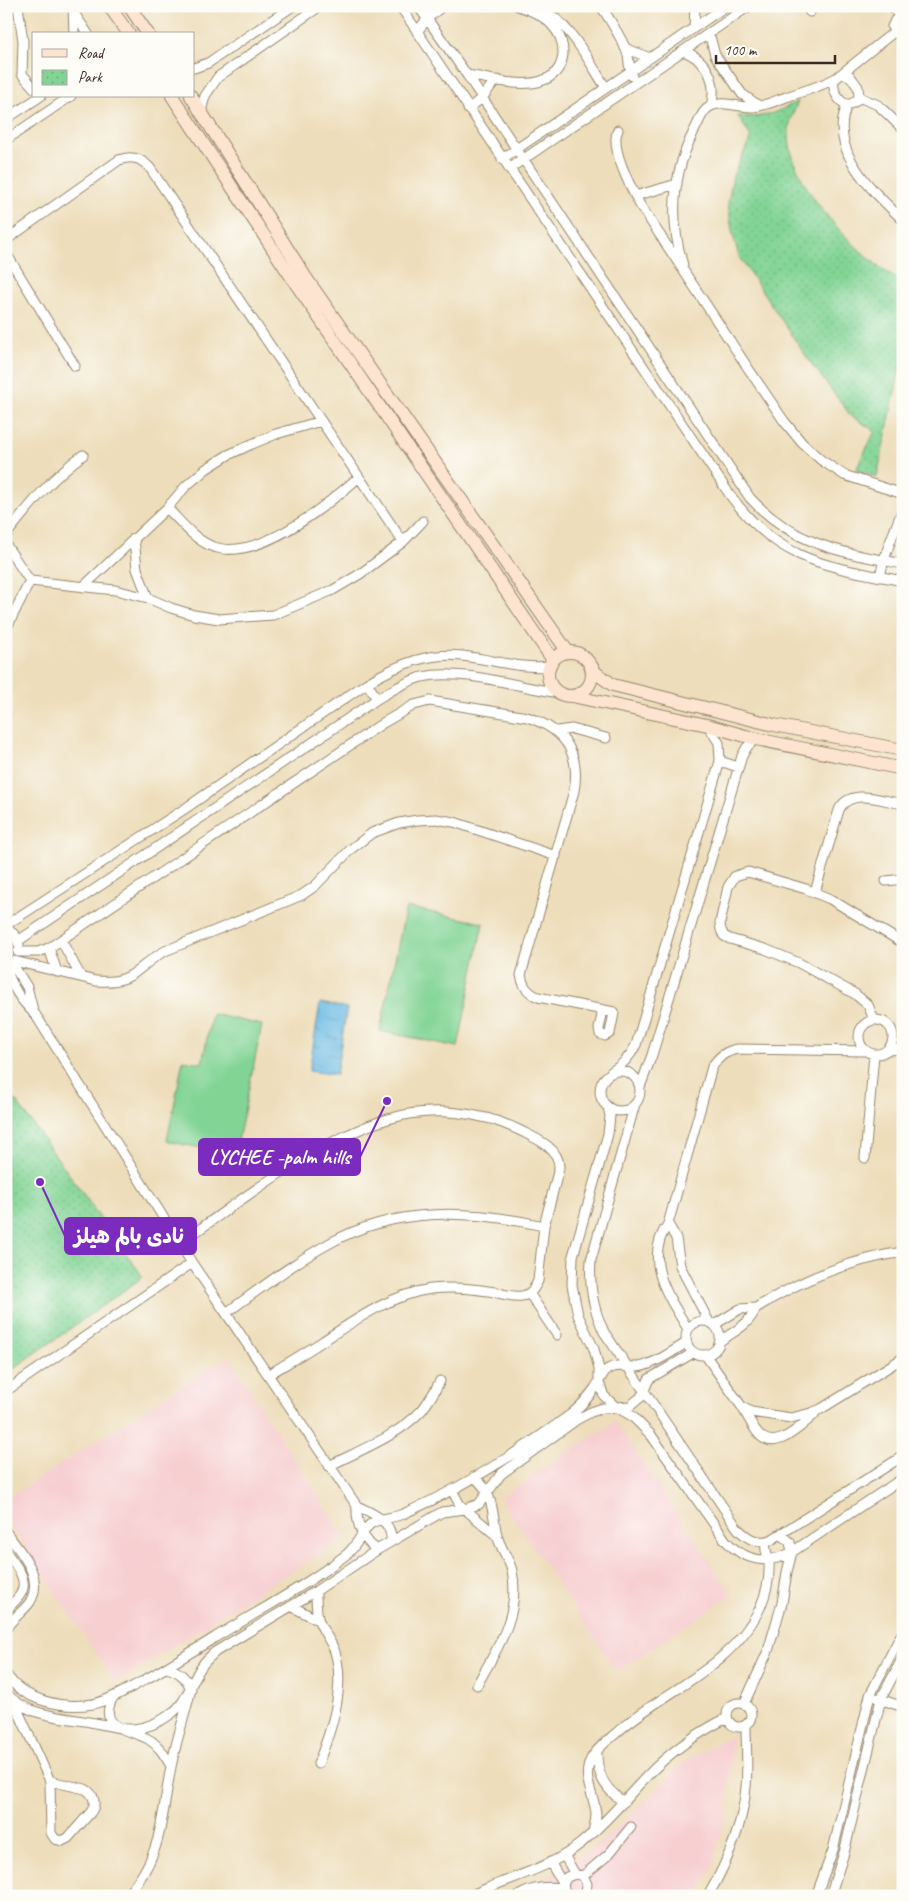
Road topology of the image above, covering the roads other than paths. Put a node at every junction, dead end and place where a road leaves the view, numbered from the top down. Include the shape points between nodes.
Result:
1 (18, 6) edge
2 (109, 6) edge
3 (129, 6) edge
4 (293, 6) edge
5 (320, 6) edge
6 (400, 6) edge
7 (418, 6) edge
8 (442, 6) edge
9 (518, 6) edge
10 (539, 6) edge
11 (601, 6) edge
12 (695, 6) edge
13 (711, 6) edge
14 (749, 6) edge
15 (893, 6) edge
16 (723, 8) edge
17 (73, 10) edge
18 (902, 17) edge
19 (426, 19) junction
20 (694, 28) junction
21 (74, 32) edge
22 (87, 32) edge
23 (128, 32) edge
24 (147, 32) edge
25 (417, 32) junction
26 (709, 33) junction
27 (898, 33) edge
28 (625, 48) junction
29 (683, 51) junction
30 (715, 54) junction
31 (650, 58) junction
32 (702, 62) junction
33 (195, 68) edge
34 (724, 68) junction
35 (630, 72) junction
36 (467, 76) junction
37 (710, 76) junction
38 (838, 76) junction
39 (498, 80) junction
40 (637, 82) junction
41 (32, 86) edge
42 (606, 88) junction
43 (859, 97) junction
44 (38, 98) edge
45 (68, 98) edge
46 (173, 98) edge
47 (191, 98) edge
48 (482, 98) junction
49 (847, 105) junction
50 (711, 106) junction
51 (759, 106) junction
52 (468, 109) junction
53 (201, 111) junction
54 (6, 119) edge
55 (618, 130) dead end
56 (903, 130) edge
57 (6, 140) edge
58 (516, 148) junction
59 (522, 158) junction
60 (502, 159) junction
61 (509, 169) junction
62 (676, 184) junction
63 (635, 196) junction
64 (903, 220) edge
65 (8, 236) edge
66 (6, 254) edge
67 (686, 274) junction
68 (301, 281) junction
69 (75, 366) dead end
70 (321, 422) junction
71 (83, 455) dead end
72 (359, 478) junction
73 (903, 494) edge
74 (167, 508) junction
75 (903, 508) edge
76 (423, 522) dead end
77 (6, 534) edge
78 (134, 538) junction
79 (403, 542) junction
80 (6, 545) edge
81 (883, 560) junction
82 (903, 564) edge
83 (880, 576) junction
84 (30, 581) junction
85 (903, 581) edge
86 (83, 588) junction
87 (148, 598) junction
88 (6, 629) edge
89 (568, 652) junction
90 (552, 663) junction
91 (590, 664) junction
92 (367, 683) junction
93 (558, 693) junction
94 (572, 696) junction
95 (377, 699) junction
96 (708, 725) junction
97 (557, 732) junction
98 (606, 738) dead end
99 (756, 739) junction
100 (903, 750) edge
101 (720, 761) junction
102 (738, 767) junction
103 (903, 769) edge
104 (903, 804) edge
105 (556, 856) junction
106 (903, 879) edge
107 (886, 881) dead end
108 (815, 892) junction
109 (678, 906) junction
110 (695, 912) junction
111 (6, 927) edge
112 (61, 940) junction
113 (18, 941) junction
114 (903, 943) edge
115 (50, 948) junction
116 (18, 952) junction
117 (10, 964) edge
118 (57, 972) junction
119 (81, 977) junction
120 (603, 1010) dead end
121 (874, 1020) junction
122 (903, 1049) edge
123 (887, 1050) junction
124 (870, 1053) junction
125 (612, 1072) junction
126 (640, 1086) junction
127 (635, 1104) junction
128 (608, 1107) junction
129 (865, 1158) dead end
130 (668, 1224) junction
131 (544, 1226) junction
132 (180, 1243) junction
133 (903, 1252) edge
134 (192, 1263) junction
135 (529, 1293) junction
136 (756, 1308) junction
137 (226, 1313) junction
138 (711, 1324) junction
139 (688, 1329) junction
140 (556, 1336) dead end
141 (720, 1341) junction
142 (686, 1343) junction
143 (693, 1353) junction
144 (667, 1354) junction
145 (706, 1356) junction
146 (903, 1358) edge
147 (673, 1364) junction
148 (628, 1367) junction
149 (268, 1375) junction
150 (440, 1381) dead end
151 (599, 1383) junction
152 (644, 1390) junction
153 (6, 1391) edge
154 (616, 1407) junction
155 (742, 1407) junction
156 (821, 1409) junction
157 (903, 1456) edge
158 (329, 1466) junction
159 (474, 1477) junction
160 (903, 1478) edge
161 (452, 1490) junction
162 (488, 1493) junction
163 (357, 1506) junction
164 (465, 1509) junction
165 (383, 1521) junction
166 (6, 1532) edge
167 (363, 1534) junction
168 (782, 1535) junction
169 (497, 1536) junction
170 (391, 1541) junction
171 (766, 1542) junction
172 (377, 1550) junction
173 (6, 1552) edge
174 (792, 1552) junction
175 (769, 1560) junction
176 (316, 1591) junction
177 (291, 1606) junction
178 (6, 1611) edge
179 (318, 1620) junction
180 (6, 1629) edge
181 (903, 1631) edge
182 (903, 1657) edge
183 (166, 1668) junction
184 (6, 1674) edge
185 (477, 1685) dead end
186 (191, 1688) junction
187 (6, 1694) edge
188 (870, 1695) junction
189 (113, 1698) junction
190 (881, 1700) junction
191 (14, 1702) junction
192 (744, 1704) junction
193 (903, 1707) edge
194 (727, 1718) junction
195 (746, 1725) junction
196 (118, 1729) junction
197 (597, 1751) junction
198 (318, 1764) dead end
199 (172, 1766) junction
200 (50, 1781) junction
201 (624, 1802) junction
202 (631, 1827) dead end
203 (593, 1833) junction
204 (564, 1855) junction
205 (550, 1862) junction
206 (579, 1875) junction
207 (565, 1889) edge
208 (126, 1896) edge
209 (470, 1896) edge
210 (518, 1896) edge
211 (581, 1896) edge
212 (708, 1896) edge
213 (816, 1896) edge
214 (830, 1896) edge

1 - 41 street via 23,41 22,74
2 - 23 street
3 - 24 street
4 - 33 street via 208,63
5 - 53 street via 218,77 205,96
6 - 25 street
7 - 19 street
8 - 19 street
9 - 39 street via 536,13 552,25 564,46 563,60 555,73 540,82
10 - 42 street via 570,32
11 - 28 street
12 - 20 street
13 - 16 street
14 - 26 street
15 - 18 street
16 - 20 street
17 - 21 street
17 - 22 street
18 - 27 street via 892,24
19 - 25 street
19 - 36 street
20 - 31 street
25 - 52 street
26 - 29 street
26 - 30 street
27 - 38 street
28 - 31 street
28 - 35 street
29 - 32 street
29 - 40 street
30 - 32 street
30 - 34 street
31 - 35 street
32 - 37 street
34 - 37 street
34 - 51 street via 742,94
35 - 40 street
35 - 42 street
36 - 39 street
36 - 48 street
37 - 50 street via 714,91
38 - 43 street via 850,76 858,87
38 - 49 street via 833,83 835,93
38 - 51 street via 813,89
39 - 48 street
40 - 59 street
42 - 58 street
43 - 49 street
43 - 56 street via 878,105
44 - 54 street
45 - 57 street
46 - 68 street
47 - 53 street
48 - 52 street
48 - 58 street
49 - 64 street via 841,128 846,152 872,188
50 - 51 street
50 - 62 street via 703,114 686,147
52 - 60 street
53 - 68 street
55 - 63 street via 616,145
58 - 59 street
58 - 60 street
59 - 61 street
59 - 81 street via 750,498 780,525 804,539
60 - 61 street
61 - 83 street via 747,518 798,556 828,566
62 - 63 street
62 - 67 street via 676,226
63 - 67 street
65 - 70 street via 119,160 127,156 144,161
66 - 69 street
67 - 73 street via 784,422 802,442 844,476
68 - 89 street
68 - 90 street
70 - 72 street
70 - 74 street via 276,434 228,455 186,486
71 - 77 street via 45,487
72 - 74 street via 313,514 258,545 244,549 227,550 211,546 196,538
72 - 79 street
74 - 78 street
75 - 81 street
76 - 79 street
78 - 86 street
78 - 87 street via 137,569
79 - 87 street via 333,590 273,616 219,619 178,611
80 - 84 street
81 - 82 street
81 - 83 street
83 - 85 street
84 - 86 street
84 - 88 street
86 - 87 street via 115,590
89 - 90 street
89 - 91 street via 581,655
90 - 92 street via 522,667 468,656 436,656 404,663
90 - 93 street via 550,684
91 - 94 street via 591,682 584,692
91 - 100 street via 596,673 613,685 774,725
92 - 95 street
92 - 111 street
93 - 94 street
93 - 95 street via 444,674 399,686
94 - 96 street
95 - 113 street
96 - 99 street
96 - 101 street via 719,743
97 - 98 street via 572,729
97 - 105 street via 572,752 576,780
97 - 112 street via 527,717 445,702 414,705 340,751
99 - 102 street via 747,747
99 - 103 street
101 - 102 street
101 - 109 street
102 - 110 street
104 - 108 street via 856,797 846,801 839,810
105 - 119 street via 454,822 436,819 399,823 372,833 315,886 302,894 165,951 131,976 108,982
105 - 120 street via 521,975 522,982 531,994 538,997
106 - 107 street
108 - 114 street
108 - 121 street via 748,872 741,873 728,887 720,930 730,939 798,963 855,994 868,1005
109 - 110 street
109 - 125 street via 636,1044 630,1056
110 - 126 street
111 - 113 street
112 - 115 street
112 - 119 street
113 - 116 street
115 - 116 street
115 - 118 street
116 - 117 street
117 - 118 street
117 - 132 street via 14,988 21,1001 34,1014
118 - 119 street
121 - 123 street via 891,1028 893,1037
121 - 124 street via 860,1031 859,1040
122 - 123 street
123 - 124 street
124 - 129 street
124 - 130 street via 738,1049 722,1054 712,1067
125 - 126 street via 628,1072
125 - 128 street via 603,1080 600,1091
126 - 127 street via 639,1099
127 - 128 street via 619,1111
127 - 148 street via 591,1260 590,1278 596,1315
128 - 151 street via 608,1134 577,1240 572,1270 574,1302 596,1354
130 - 138 street via 676,1238 680,1266
130 - 139 street via 657,1256 658,1273
131 - 132 street via 559,1168 553,1150 510,1125 478,1116 418,1113 388,1119 329,1144
131 - 135 street via 538,1282
131 - 137 street via 509,1218 438,1213 382,1222 331,1242
132 - 134 street
133 - 136 street via 855,1261 829,1270
134 - 137 street
134 - 153 street
135 - 140 street
135 - 149 street via 514,1296 470,1288 442,1288 405,1295 382,1304
136 - 138 street via 740,1309
136 - 141 street via 747,1324
137 - 149 street
138 - 139 street via 697,1322
138 - 141 street via 719,1332
139 - 142 street
141 - 145 street via 714,1352
142 - 143 street
142 - 144 street
143 - 145 street
143 - 147 street
144 - 147 street
144 - 148 street via 646,1366
145 - 155 street
146 - 156 street
147 - 152 street via 649,1380
148 - 151 street via 609,1368
148 - 152 street
149 - 158 street
150 - 158 street via 432,1396 408,1422
151 - 154 street via 604,1396
151 - 159 street via 571,1414
152 - 154 street via 637,1403
152 - 171 street via 738,1529 752,1540
154 - 162 street via 603,1408 576,1420 501,1474
154 - 175 street via 632,1416 651,1435 734,1549 750,1558
155 - 156 street via 756,1414 791,1418
155 - 156 street via 758,1433 771,1440 786,1437
157 - 168 street
158 - 163 street
159 - 161 street
159 - 162 street
160 - 174 street
161 - 164 street
161 - 165 street
162 - 164 street via 479,1504
162 - 169 street
163 - 165 street
163 - 167 street via 358,1526
164 - 169 street
164 - 170 street via 442,1512
165 - 167 street via 372,1523
165 - 170 street via 390,1530
166 - 180 street via 28,1564 35,1583 30,1602
167 - 172 street
167 - 183 street via 347,1554 314,1577
168 - 171 street
168 - 174 street via 790,1542
169 - 185 street via 512,1571 511,1618
170 - 172 street
171 - 175 street
172 - 176 street
173 - 178 street via 23,1578 21,1594
174 - 175 street
174 - 192 street via 768,1651
175 - 197 street via 764,1599 735,1644 711,1666 627,1723
176 - 177 street
176 - 179 street
177 - 179 street
177 - 186 street via 215,1652 204,1662
179 - 198 street via 336,1654 338,1672 333,1719
181 - 188 street
182 - 190 street
183 - 186 street via 186,1678
183 - 189 street
184 - 189 street via 15,1685 52,1703 93,1704
186 - 196 street via 184,1701 161,1721 133,1729
186 - 199 street
187 - 191 street
188 - 190 street
188 - 213 street via 833,1850
189 - 196 street via 110,1718
190 - 193 street
190 - 214 street via 844,1853
191 - 196 street via 40,1712
191 - 200 street
192 - 194 street via 733,1704
192 - 195 street via 751,1716
194 - 195 street via 732,1726
194 - 201 street via 689,1740 648,1775
195 - 212 street via 742,1812 736,1836
196 - 199 street via 150,1740
197 - 201 street via 598,1768 605,1785
197 - 203 street via 588,1770 596,1814
199 - 208 street via 158,1840 140,1881
200 - 200 street via 89,1791 94,1799 91,1812 62,1841 52,1834
201 - 203 street
202 - 206 street via 609,1854
203 - 204 street
204 - 205 street
204 - 206 street
205 - 207 street
205 - 209 street
206 - 207 street via 567,1877
206 - 211 street via 587,1888
207 - 210 street via 537,1888

